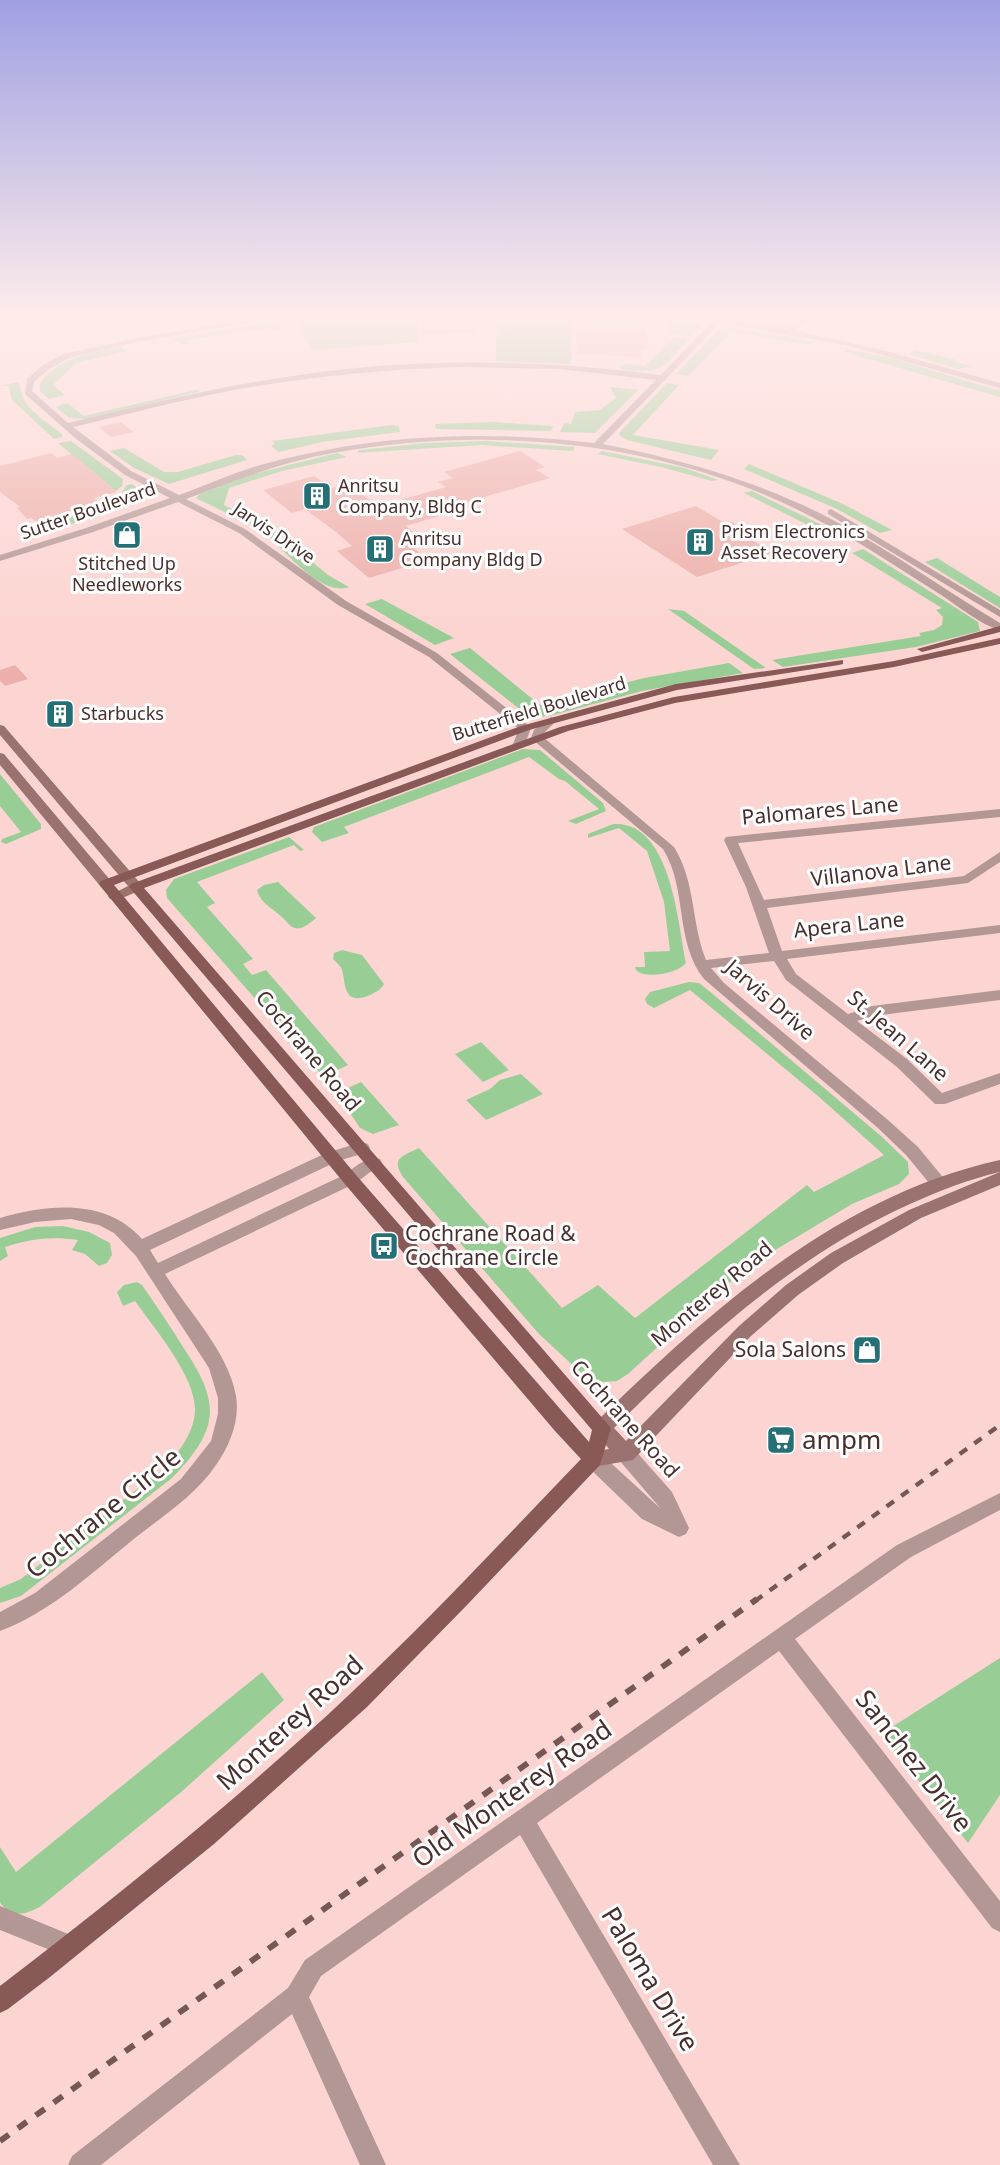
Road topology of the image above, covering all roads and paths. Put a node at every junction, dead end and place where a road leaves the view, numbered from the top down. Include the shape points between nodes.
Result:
1 (58, 419) edge
2 (95, 419) edge
3 (623, 419) edge
4 (66, 426) junction
5 (600, 443) junction
6 (172, 496) junction
7 (42, 541) junction
8 (3, 554) edge
9 (1000, 614) edge
10 (1000, 628) edge
11 (1000, 641) edge
12 (551, 720) junction
13 (0, 728) edge
14 (525, 728) junction
15 (537, 738) junction
16 (519, 744) junction
17 (0, 758) edge
18 (1000, 813) edge
19 (1000, 856) edge
20 (128, 875) junction
21 (106, 884) junction
22 (136, 887) junction
23 (115, 896) junction
24 (759, 905) junction
25 (1000, 929) edge
26 (1000, 938) edge
27 (779, 958) junction
28 (705, 969) junction
29 (1000, 995) edge
30 (847, 1019) junction
31 (1000, 1078) edge
32 (362, 1148) junction
33 (332, 1157) junction
34 (374, 1163) junction
35 (1000, 1166) edge
36 (1000, 1178) edge
37 (350, 1179) junction
38 (940, 1185) junction
39 (0, 1224) edge
40 (139, 1248) junction
41 (154, 1272) junction
42 (602, 1428) junction
43 (626, 1454) junction
44 (593, 1459) junction
45 (1000, 1501) edge
46 (0, 1622) edge
47 (782, 1638) junction
48 (524, 1821) junction
49 (0, 1918) edge
50 (1000, 1920) edge
51 (70, 1946) junction
52 (296, 1996) junction
53 (0, 2001) edge
54 (81, 2165) edge
55 (373, 2165) edge
56 (727, 2165) edge

1 - 4 street, Jarvis Drive
2 - 4 street
3 - 5 street
4 - 6 street, Jarvis Drive via 128,473
5 - 6 street, Sutter Boulevard via 507,438 395,442 268,465
5 - 9 street, Sutter Boulevard via 697,459 818,505
5 - 10 street, Sutter Boulevard via 736,480 790,502 848,533
6 - 7 street, Sutter Boulevard
6 - 7 street, Sutter Boulevard via 70,528
6 - 14 street, Jarvis Drive via 242,531 342,603 433,655
7 - 8 street, Sutter Boulevard
10 - 12 main road, Butterfield Boulevard via 894,655 676,687
11 - 15 main road, Butterfield Boulevard via 894,664 674,700
12 - 14 main road, Butterfield Boulevard
12 - 15 street
13 - 20 main road, Cochrane Road
14 - 16 street
14 - 20 main road, Butterfield Boulevard
15 - 16 main road, Butterfield Boulevard
15 - 28 street, Jarvis Drive via 674,855 697,955
16 - 22 main road, Butterfield Boulevard
17 - 21 main road, Cochrane Road
18 - 24 street, Palomares Lane via 730,840
19 - 24 street, Villanova Lane via 968,879
20 - 21 main road, Butterfield Boulevard
20 - 22 main road, Cochrane Road
21 - 23 main road, Cochrane Road
22 - 23 main road, Butterfield Boulevard
22 - 32 main road, Cochrane Road
23 - 33 main road, Cochrane Road
24 - 27 street, Palomares Lane via 762,922
25 - 27 street, Apera Lane
26 - 27 street, Apera Lane
27 - 28 street, Apera Lane
27 - 30 street, St. Jean Lane via 791,976
28 - 38 street, Jarvis Drive via 718,986 897,1137
29 - 30 street via 872,1011
30 - 31 street, St. Jean Lane via 940,1100
32 - 33 street
32 - 34 main road, Cochrane Road
33 - 37 main road, Cochrane Road
33 - 40 street
34 - 37 street
34 - 42 main road, Cochrane Road
35 - 38 main road, Monterey Road
36 - 43 main road via 888,1227 792,1290 724,1351
37 - 41 street
37 - 44 main road, Cochrane Road
38 - 42 main road, Monterey Road via 844,1228 770,1275 694,1340
39 - 40 street, Cochrane Circle via 36,1214 80,1213 122,1230
40 - 41 street, Cochrane Circle
41 - 46 street, Cochrane Circle via 225,1382 229,1402 218,1446 189,1485 42,1600
42 - 43 main road, Cochrane Road
42 - 44 main road, Monterey Road
43 - 44 main road
43 - 44 street, Cochrane Road via 665,1498 679,1528 649,1513
44 - 51 main road, Monterey Road via 326,1731 177,1861
45 - 47 street, Old Monterey Road via 904,1551
47 - 48 street, Old Monterey Road
47 - 50 street, Sanchez Drive
48 - 52 street, Old Monterey Road via 313,1968
48 - 56 street, Paloma Drive
49 - 51 street
51 - 53 main road, Monterey Road
52 - 54 street, Old Monterey Road
52 - 55 street

